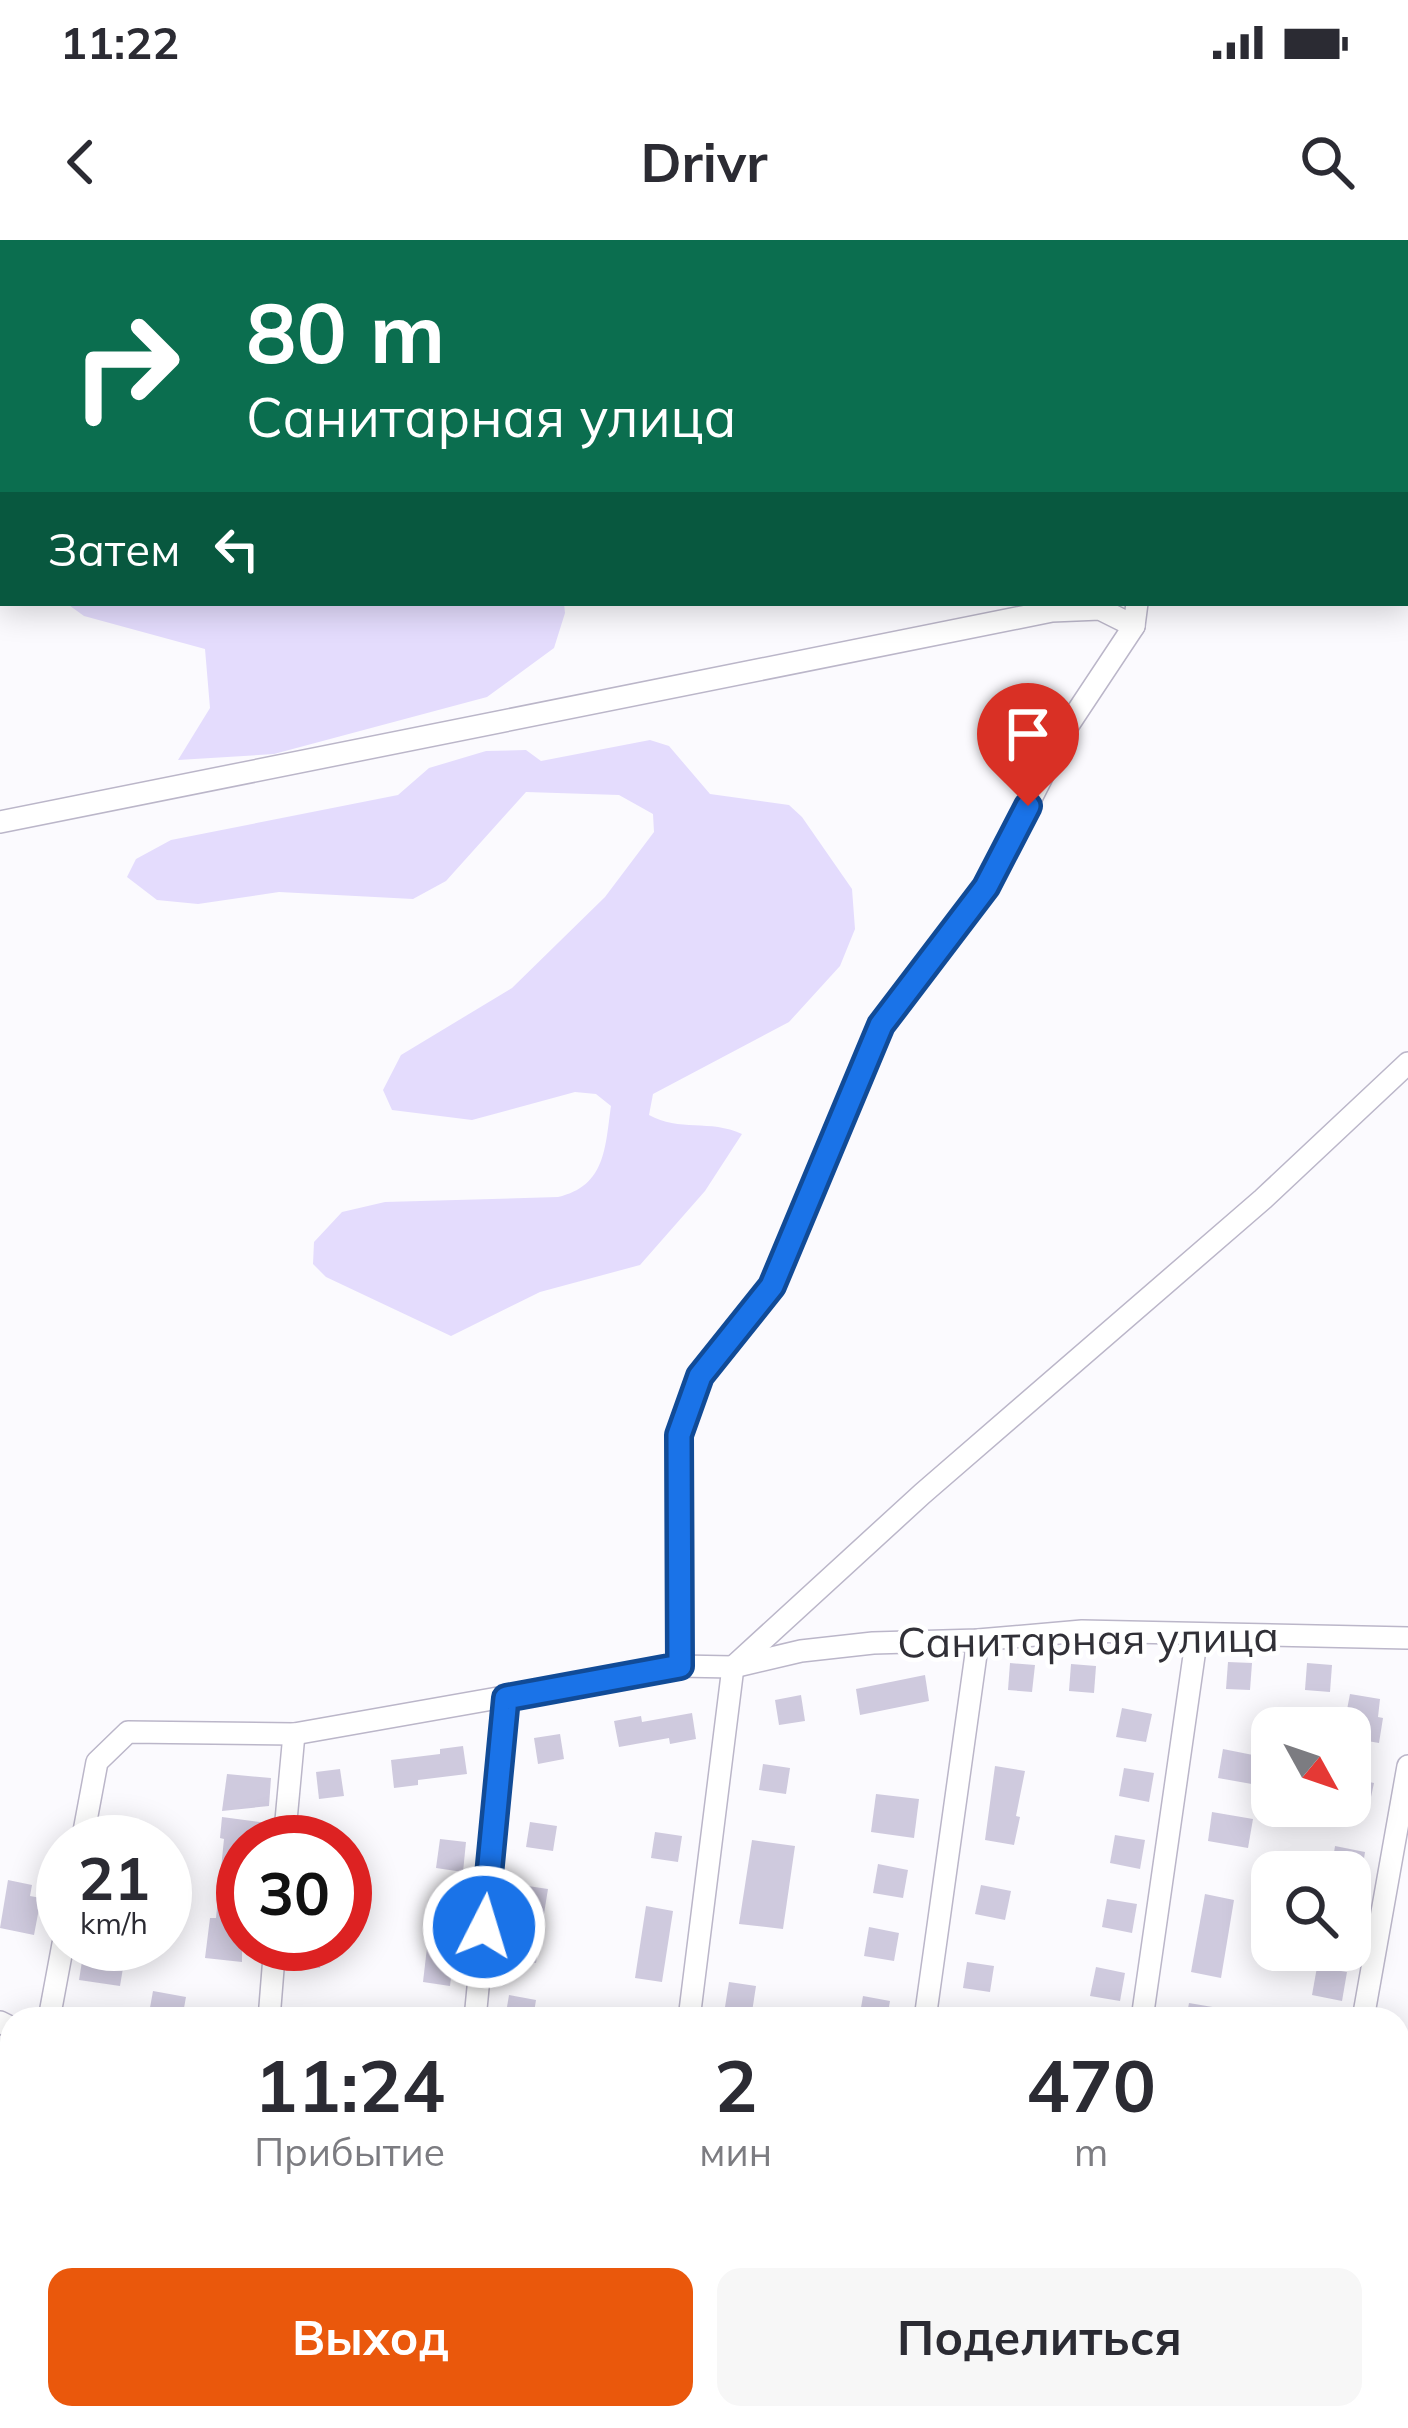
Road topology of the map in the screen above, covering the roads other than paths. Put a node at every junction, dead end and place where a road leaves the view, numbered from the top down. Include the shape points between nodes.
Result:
1 (1135, 614) edge
2 (0, 822) edge
3 (1408, 1063) edge
4 (1197, 1635) junction
5 (1408, 1638) edge
6 (978, 1640) junction
7 (680, 1666) junction
8 (733, 1667) junction
9 (506, 1698) junction
10 (294, 1733) junction
11 (1408, 1766) edge
12 (87, 1815) edge
13 (286, 1815) edge
14 (58, 1971) edge
15 (273, 1971) edge
16 (51, 2007) edge
17 (270, 2007) edge
18 (476, 2007) edge
19 (690, 2007) edge
20 (927, 2007) edge
21 (1144, 2007) edge
22 (1365, 2007) edge

1 - 2 street via 1052,611
1 - 7 street via 986,887 881,1025 772,1286 700,1376 679,1435
3 - 8 street
4 - 5 street, Санитарная улица
4 - 6 street, Санитарная улица via 1082,1631
4 - 21 street
6 - 8 street, Санитарная улица via 825,1648
6 - 20 street
7 - 8 street, Санитарная улица
7 - 9 street, Санитарная улица
8 - 19 street
9 - 10 street, Санитарная улица
9 - 18 street
10 - 12 street, Санитарная улица via 128,1732 97,1762
10 - 13 street
11 - 22 street
14 - 16 street
15 - 17 street

